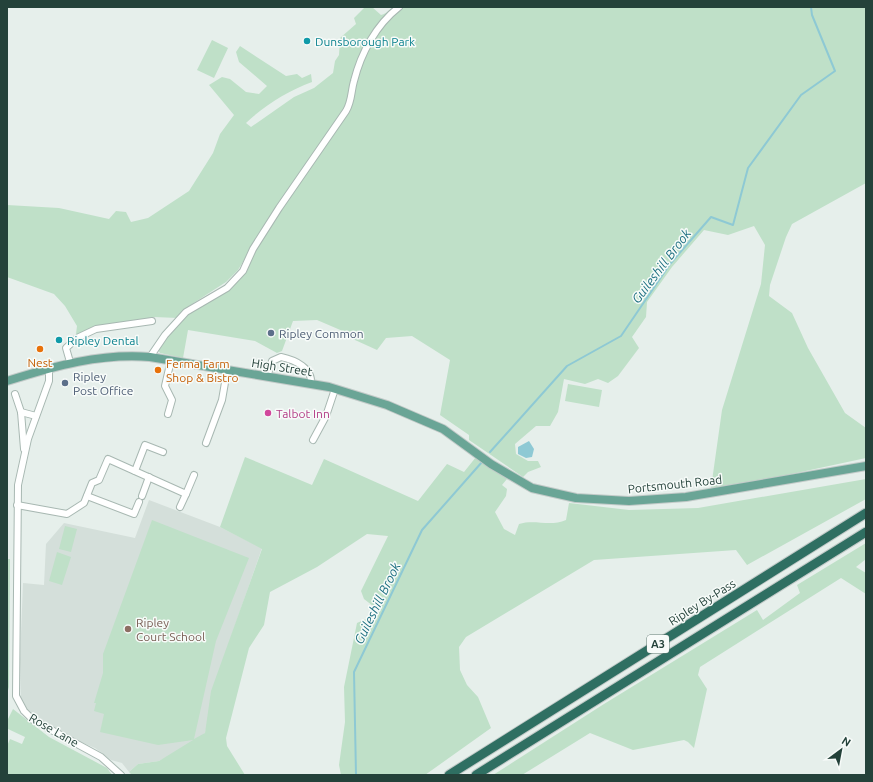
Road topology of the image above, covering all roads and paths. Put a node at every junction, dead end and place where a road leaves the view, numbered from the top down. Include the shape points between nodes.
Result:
1 (399, 7) edge
2 (152, 320) dead end
3 (150, 357) junction
4 (170, 360) junction
5 (70, 362) junction
6 (49, 368) junction
7 (227, 370) junction
8 (267, 377) junction
9 (7, 381) edge
10 (312, 384) junction
11 (335, 388) junction
12 (15, 394) dead end
13 (21, 412) junction
14 (168, 414) dead end
15 (36, 416) junction
16 (313, 440) dead end
17 (206, 443) dead end
18 (163, 452) dead end
19 (24, 453) junction
20 (492, 464) joint
21 (866, 466) edge
22 (135, 471) junction
23 (194, 475) dead end
24 (149, 477) junction
25 (186, 494) junction
26 (87, 496) junction
27 (142, 496) dead end
28 (139, 502) dead end
29 (17, 505) junction
30 (180, 507) dead end
31 (866, 513) edge
32 (866, 532) edge
33 (121, 775) edge
34 (449, 775) edge
35 (476, 775) edge

1 - 3 street via 386,18 373,35 356,73 351,100 346,110 279,208 242,271 227,288 186,312 165,335
2 - 5 street via 96,329 77,338 66,348
3 - 4 main road, High Street
3 - 5 main road, High Street via 111,356
4 - 7 main road, High Street
4 - 14 street via 165,386 172,400
5 - 6 main road, High Street
6 - 9 main road, High Street
6 - 15 street, Rose Lane via 48,385
7 - 8 main road, High Street
7 - 17 street via 222,400
8 - 10 main road, High Street
8 - 10 street via 272,361 281,357 306,368 312,376
10 - 11 main road, High Street
11 - 16 street via 326,416
11 - 20 main road, High Street via 434,424
12 - 13 street, Rose Lane
13 - 15 street
13 - 19 street, Rose Lane
15 - 19 street, Rose Lane
18 - 22 street via 145,445
19 - 29 street, Rose Lane
20 - 21 main road, Portsmouth Road via 539,491 576,498 620,501 660,500 709,494
22 - 24 street
22 - 26 street via 108,459
23 - 25 street
24 - 25 street
24 - 27 street
25 - 30 street
26 - 28 street via 134,514
26 - 29 street via 84,503 67,514
29 - 33 street, Rose Lane via 18,702 33,720 101,757
31 - 34 highway, Ripley By-Pass / A3
32 - 35 highway, A3

